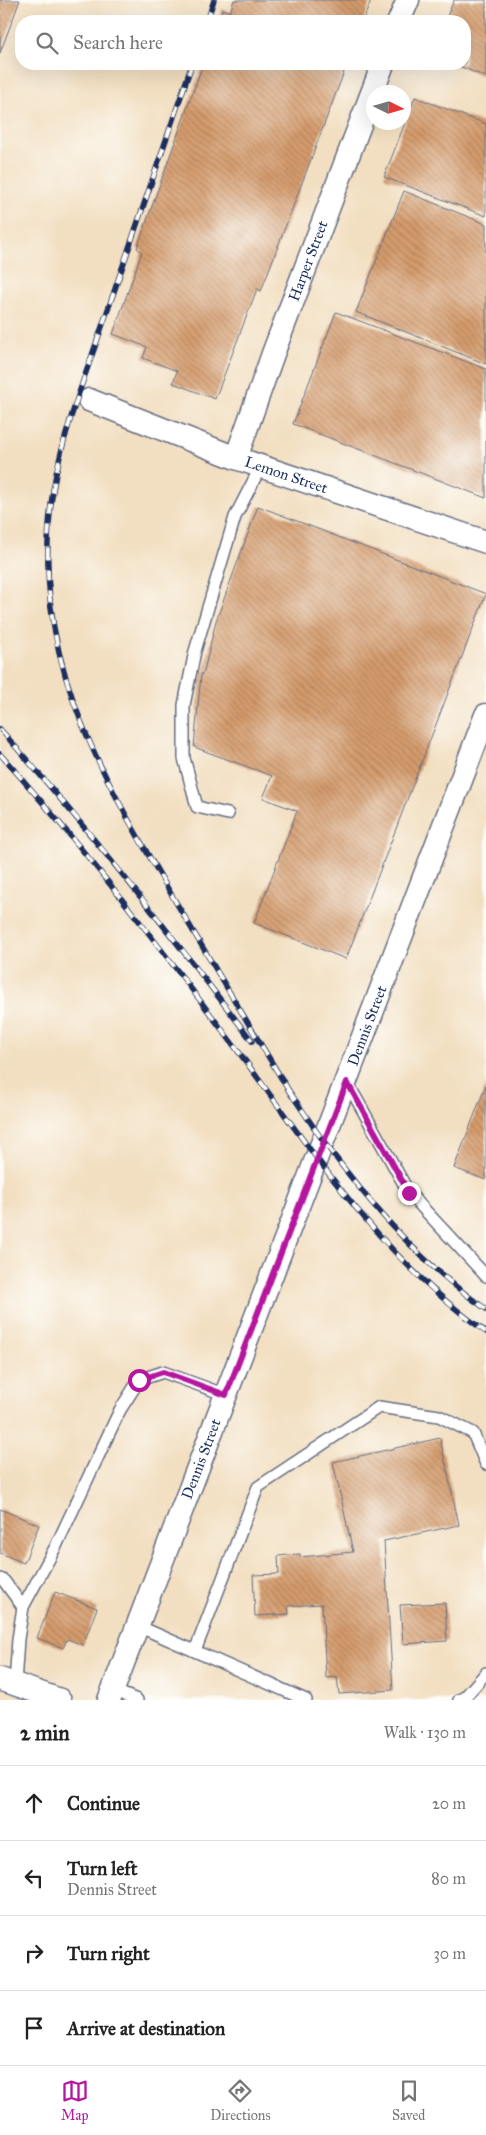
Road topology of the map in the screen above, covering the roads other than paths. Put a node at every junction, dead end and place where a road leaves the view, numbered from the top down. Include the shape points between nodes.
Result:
1 (408, 0) edge
2 (402, 15) edge
3 (381, 70) edge
4 (89, 400) dead end
5 (236, 458) junction
6 (261, 466) junction
7 (486, 542) edge
8 (486, 715) edge
9 (228, 814) dead end
10 (347, 1082) junction
11 (486, 1276) edge
12 (226, 1395) junction
13 (486, 1464) edge
14 (0, 1579) edge
15 (24, 1607) junction
16 (138, 1626) junction
17 (195, 1651) junction
18 (486, 1673) edge
19 (7, 1682) edge
20 (111, 1695) edge
21 (60, 1700) edge
22 (137, 1700) edge
23 (306, 1700) edge
24 (459, 1700) edge

1 - 2 street
3 - 5 street, Harper Street
4 - 5 street, Lemon Street
5 - 6 street, Lemon Street
6 - 7 street, Lemon Street
6 - 9 lane via 235,517 195,651 184,705 184,758 197,807
8 - 10 street, Dennis Street
10 - 11 lane via 409,1193
10 - 12 street, Dennis Street
12 - 15 lane via 163,1372 139,1380 120,1410
12 - 16 street, Dennis Street
13 - 17 lane via 473,1433 439,1416 379,1407 258,1487
14 - 15 lane
15 - 19 lane
16 - 17 lane
16 - 20 street, Dennis Street
17 - 23 lane
18 - 24 lane
19 - 21 street
20 - 22 lane

